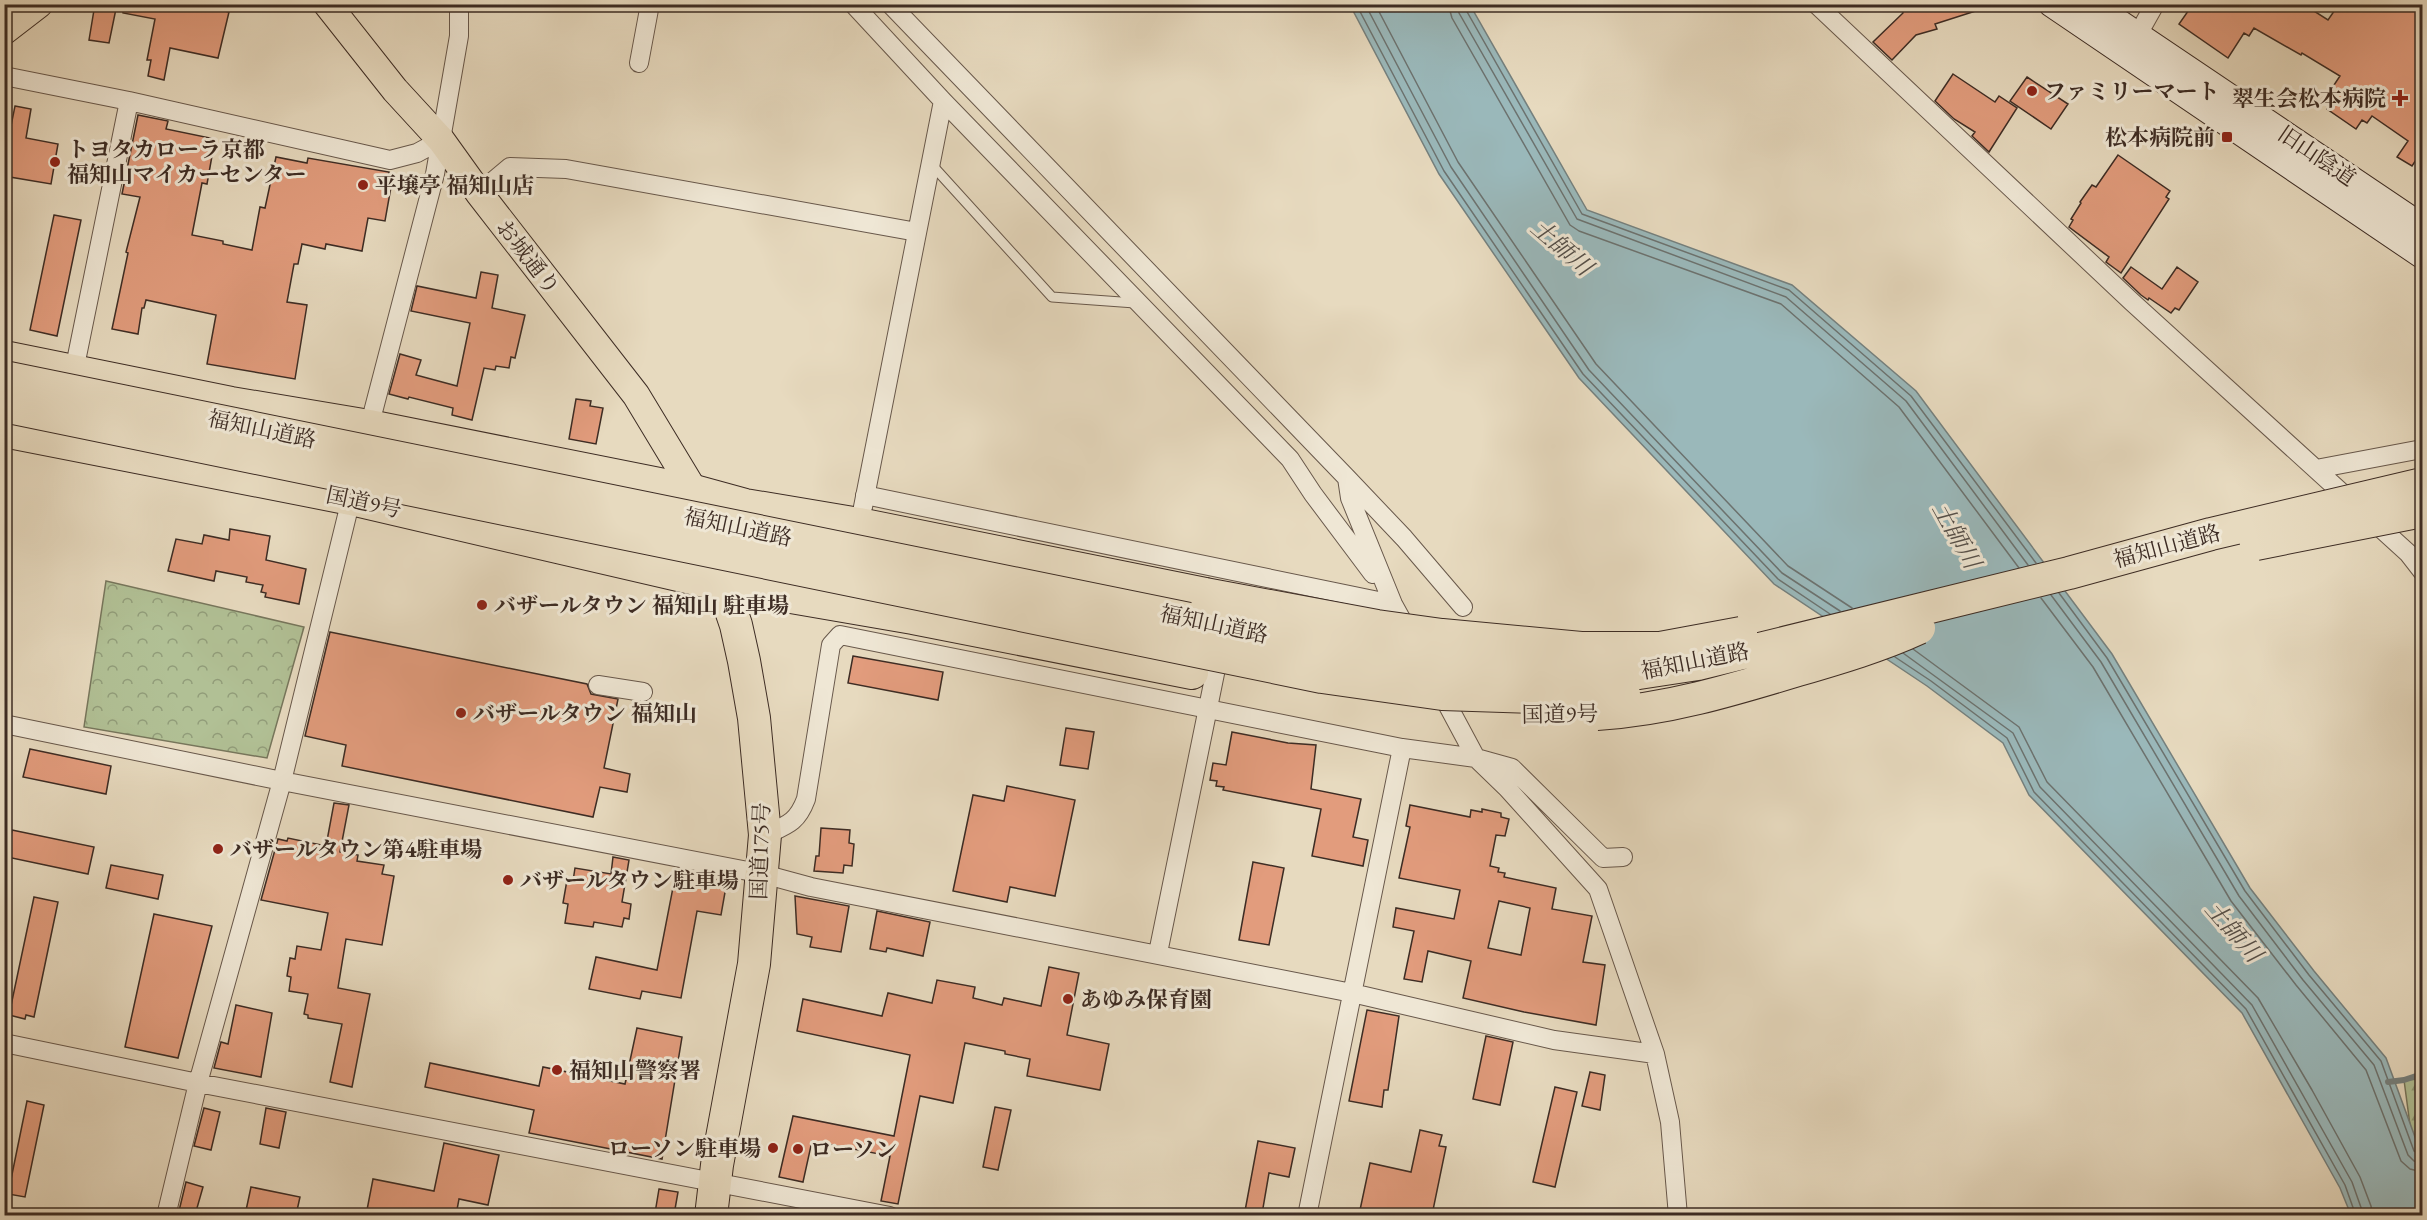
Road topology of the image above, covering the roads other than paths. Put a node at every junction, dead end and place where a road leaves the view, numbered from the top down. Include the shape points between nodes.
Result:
1 (39, 4) edge
2 (327, 4) edge
3 (459, 4) edge
4 (650, 4) edge
5 (841, 4) edge
6 (890, 4) edge
7 (1816, 4) edge
8 (2052, 4) edge
9 (2091, 4) edge
10 (2155, 4) edge
11 (853, 5) edge
12 (4, 31) edge
13 (2137, 36) junction
14 (639, 63) dead end
15 (4, 76) edge
16 (129, 100) junction
17 (943, 101) junction
18 (441, 140) junction
19 (930, 164) junction
20 (478, 193) junction
21 (2422, 228) edge
22 (917, 232) junction
23 (2422, 255) edge
24 (1141, 304) junction
25 (4, 357) edge
26 (74, 371) junction
27 (4, 377) edge
28 (4, 406) edge
29 (369, 426) junction
30 (4, 431) edge
31 (2422, 448) edge
32 (2316, 469) junction
33 (1347, 478) junction
34 (2422, 484) edge
35 (694, 491) junction
36 (351, 499) junction
37 (862, 509) junction
38 (2422, 511) edge
39 (2415, 551) edge
40 (1236, 571) junction
41 (2422, 571) edge
42 (721, 585) junction
43 (1951, 601) junction
44 (1393, 603) junction
45 (1463, 607) dead end
46 (1919, 628) junction
47 (598, 685) dead end
48 (643, 692) dead end
49 (1208, 710) junction
50 (4, 724) edge
51 (1402, 748) junction
52 (1476, 758) junction
53 (282, 781) junction
54 (765, 835) junction
55 (1623, 857) dead end
56 (763, 874) junction
57 (1158, 953) junction
58 (1352, 993) junction
59 (4, 1043) edge
60 (1655, 1054) junction
61 (198, 1083) junction
62 (715, 1181) junction
63 (166, 1215) edge
64 (711, 1215) edge
65 (890, 1215) edge
66 (1306, 1215) edge
67 (1678, 1215) edge

1 - 12 main road
2 - 18 main road, お城通り via 395,90
3 - 18 street via 459,36
4 - 14 street
5 - 11 street
6 - 33 street
7 - 32 street via 2124,295
8 - 23 street
9 - 13 street, 旧山陰道
10 - 13 street
11 - 17 street
13 - 21 street, 旧山陰道
15 - 16 street
16 - 18 street via 390,160 417,153
16 - 26 street
17 - 19 street
17 - 24 street
18 - 20 main road, お城通り
18 - 29 street
19 - 22 street
19 - 24 lane via 1052,297
20 - 22 street via 510,167 566,169
20 - 35 main road, お城通り via 636,395
22 - 37 street
24 - 44 street via 1290,459
25 - 26 highway
26 - 29 highway
27 - 43 highway, 福知山道路, bridge via 1307,643 1509,673 1639,673 1698,664
28 - 46 highway, 福知山道路, bridge via 1300,672 1442,694 1533,697 1639,693
29 - 35 highway
29 - 36 street
30 - 36 highway, 国道9号
31 - 32 street
32 - 39 street
33 - 44 street via 1350,498
33 - 45 street
34 - 43 highway, 福知山道路, bridge
35 - 37 highway via 745,505
35 - 42 highway, 国道175号
36 - 42 highway, 国道9号
36 - 53 street
37 - 40 street
37 - 43 highway, bridge via 1205,594 1299,613 1420,632 1581,648 1660,648 1845,613
38 - 46 highway, 福知山道路, bridge via 2154,566
39 - 41 street
40 - 44 street
40 - 49 street
42 - 46 highway, 国道9号, bridge via 1192,673 1424,711 1533,716 1627,712 1713,696 1887,643
42 - 54 highway, 国道175号 via 736,624 748,684
44 - 52 street
47 - 48 street
49 - 51 street
49 - 54 street via 840,636 831,645 806,799 800,815
49 - 57 street
50 - 53 street
51 - 52 street
51 - 58 street
52 - 55 street via 1512,768 1603,858
52 - 60 street via 1598,889
53 - 56 street
53 - 61 street
54 - 56 highway, 国道175号
56 - 57 street via 811,887
56 - 62 highway, 国道175号 via 754,964
57 - 58 street
58 - 60 street via 1554,1040
58 - 66 street
59 - 61 street
60 - 67 street via 1670,1122
61 - 62 street
61 - 63 street
62 - 64 highway, 国道175号
62 - 65 street

